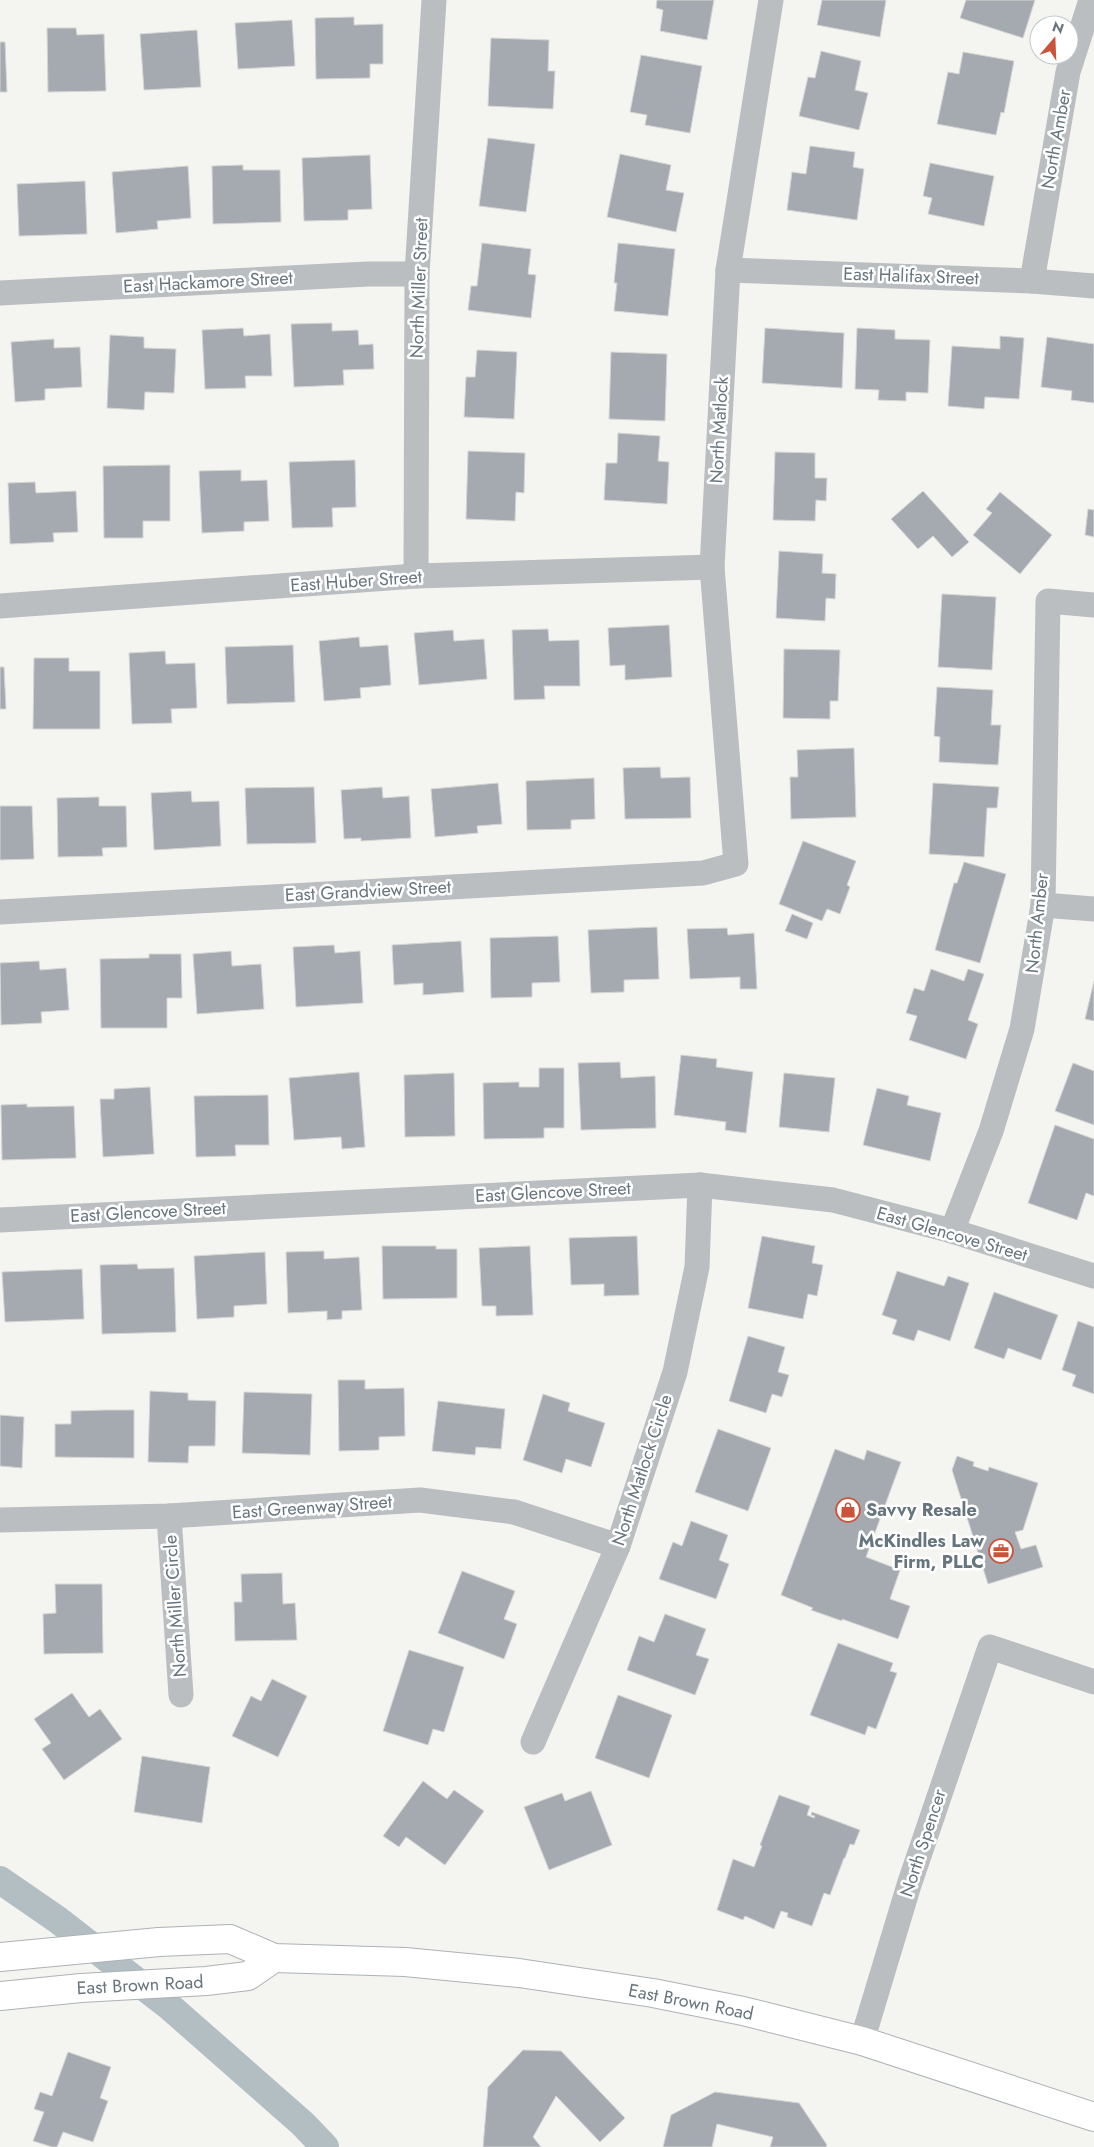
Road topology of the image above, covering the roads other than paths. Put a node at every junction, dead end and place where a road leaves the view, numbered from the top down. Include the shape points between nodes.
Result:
1 (434, 0) edge
2 (771, 0) edge
3 (1091, 0) edge
4 (728, 270) junction
5 (417, 274) junction
6 (1032, 281) junction
7 (1094, 286) edge
8 (0, 293) edge
9 (712, 567) junction
10 (416, 576) junction
11 (1094, 605) edge
12 (0, 606) edge
13 (736, 864) joint
14 (1043, 905) junction
15 (1094, 909) edge
16 (0, 912) edge
17 (700, 1185) junction
18 (0, 1220) edge
19 (952, 1232) junction
20 (1094, 1276) edge
21 (169, 1516) junction
22 (0, 1520) edge
23 (618, 1546) junction
24 (1094, 1682) edge
25 (181, 1695) dead end
26 (533, 1742) dead end
27 (0, 1957) edge
28 (274, 1958) junction
29 (0, 1996) edge
30 (862, 2041) junction
31 (1094, 2117) edge

1 - 5 street, North Miller Street
2 - 4 street, North Matlock
3 - 6 street, North Amber via 1068,72
4 - 6 street, East Halifax Street
4 - 9 street, North Matlock
5 - 8 street, East Hackamore Street
5 - 10 street, North Miller Street
6 - 7 street, East Halifax Street
9 - 10 street, East Huber Street
9 - 13 street, North Matlock
10 - 12 street, East Huber Street
11 - 14 street, North Amber via 1048,601
13 - 16 street, East Grandview Street via 703,873
14 - 15 street
14 - 19 street, North Amber via 1022,1029 991,1131
17 - 18 street, East Glencove Street
17 - 19 street, East Glencove Street via 833,1200
17 - 23 street, North Matlock Circle via 697,1267 675,1372
19 - 20 street, East Glencove Street
21 - 22 street, East Greenway Street
21 - 23 street, East Greenway Street via 420,1500 514,1512
21 - 25 street, North Miller Circle
23 - 26 street, North Matlock Circle
24 - 30 street, North Spencer via 990,1646 908,1885
27 - 28 main road, East Brown Road via 230,1939
28 - 29 main road, East Brown Road via 248,1976
28 - 30 main road, East Brown Road via 405,1962 528,1974 743,2011
30 - 31 main road, East Brown Road

